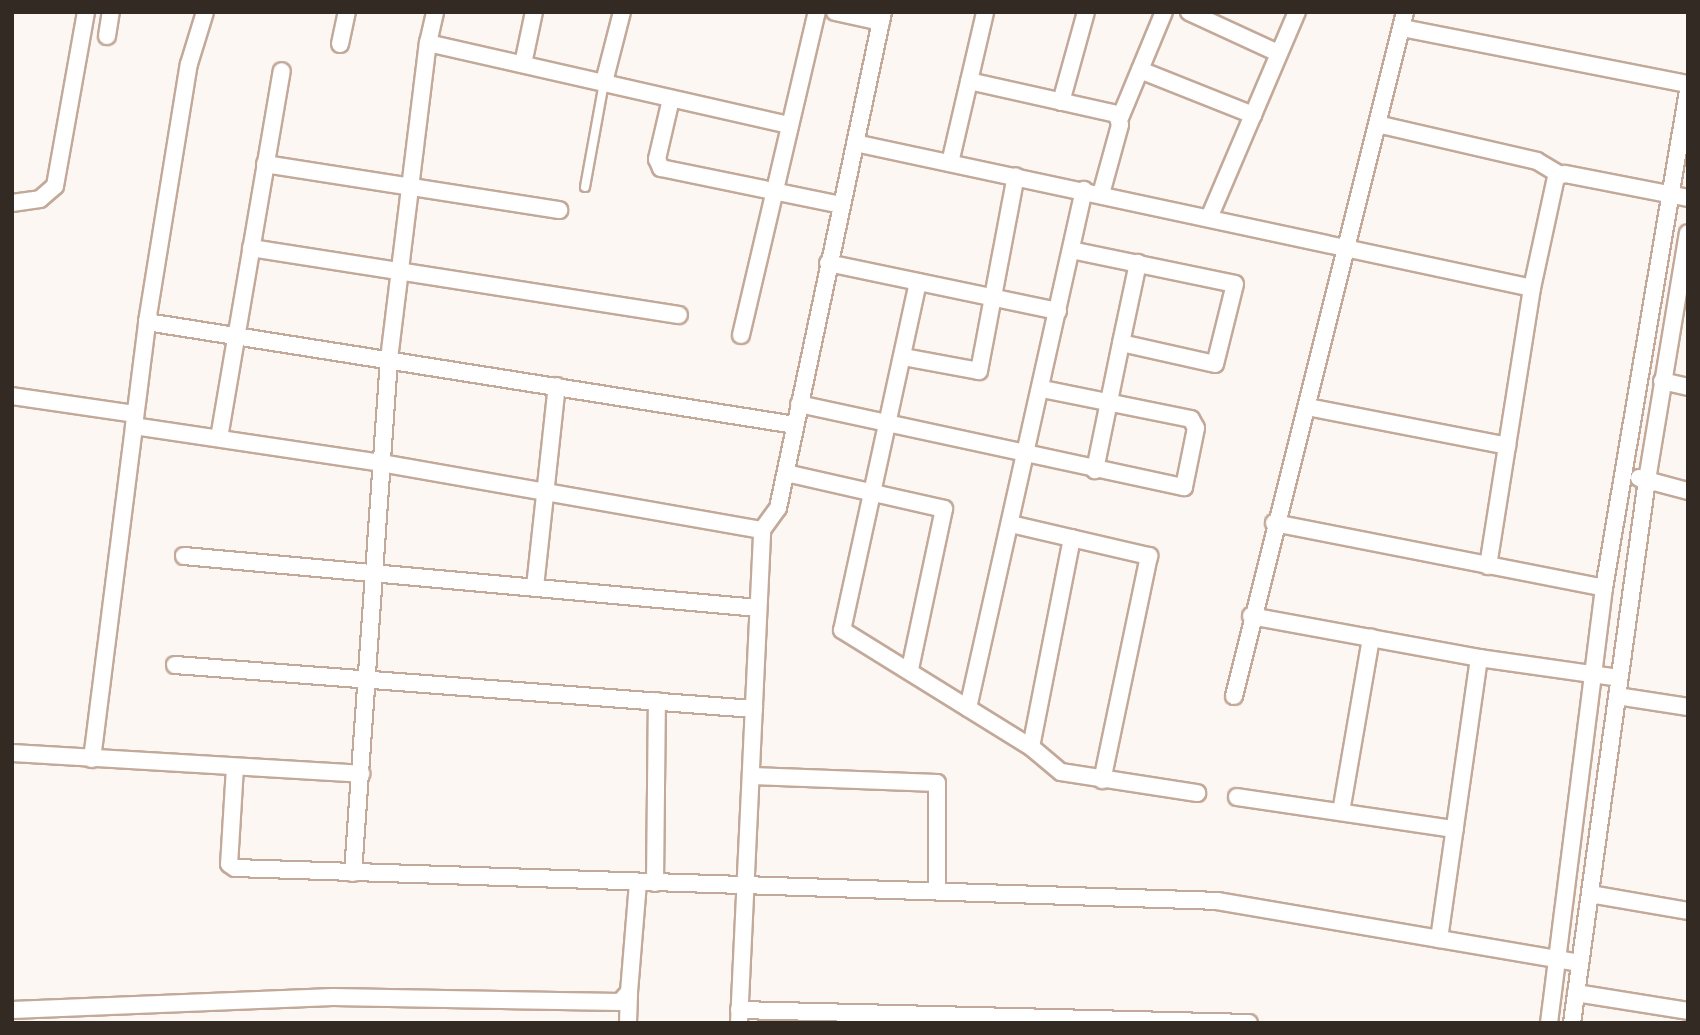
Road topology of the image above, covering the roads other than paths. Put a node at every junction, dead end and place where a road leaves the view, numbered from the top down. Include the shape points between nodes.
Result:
1 (86, 12) edge
2 (111, 12) edge
3 (205, 12) edge
4 (346, 12) edge
5 (435, 12) edge
6 (534, 12) edge
7 (622, 12) edge
8 (817, 12) edge
9 (835, 12) edge
10 (985, 12) edge
11 (1086, 12) edge
12 (1164, 12) edge
13 (1189, 12) edge
14 (1297, 12) edge
15 (882, 17) edge
16 (1404, 20) edge
17 (107, 36) dead end
18 (428, 43) junction
19 (340, 44) dead end
20 (1278, 53) junction
21 (523, 64) junction
22 (1140, 69) junction
23 (282, 71) dead end
24 (969, 81) junction
25 (604, 82) junction
26 (1688, 84) edge
27 (1688, 91) edge
28 (671, 99) junction
29 (1061, 102) junction
30 (1253, 115) junction
31 (1120, 118) junction
32 (1377, 124) junction
33 (790, 125) junction
34 (855, 143) junction
35 (950, 163) junction
36 (265, 164) junction
37 (1559, 174) junction
38 (1017, 176) junction
39 (408, 186) junction
40 (585, 187) dead end
41 (1084, 190) junction
42 (775, 191) junction
43 (1101, 194) junction
44 (1668, 194) junction
45 (1688, 198) edge
46 (12, 203) edge
47 (841, 205) junction
48 (559, 211) dead end
49 (1209, 218) junction
50 (1688, 233) edge
51 (251, 248) junction
52 (1344, 249) junction
53 (1071, 250) junction
54 (828, 263) junction
55 (1138, 263) junction
56 (398, 270) junction
57 (918, 282) junction
58 (1532, 288) junction
59 (994, 297) junction
60 (1058, 311) junction
61 (679, 314) dead end
62 (148, 322) junction
63 (741, 335) dead end
64 (235, 336) junction
65 (1121, 343) junction
66 (904, 357) junction
67 (388, 359) junction
68 (1662, 381) junction
69 (556, 386) junction
70 (1688, 387) edge
71 (1042, 389) junction
72 (12, 396) edge
73 (1109, 403) junction
74 (799, 404) junction
75 (1307, 407) junction
76 (134, 420) junction
77 (890, 424) junction
78 (795, 425) junction
79 (219, 439) junction
80 (1507, 446) junction
81 (1027, 455) junction
82 (382, 463) junction
83 (1095, 470) junction
84 (786, 473) junction
85 (1623, 475) junction
86 (1647, 480) junction
87 (547, 490) junction
88 (870, 491) junction
89 (1688, 491) edge
90 (1274, 523) junction
91 (1011, 524) junction
92 (766, 525) junction
93 (1072, 538) junction
94 (184, 556) dead end
95 (1488, 566) junction
96 (374, 572) junction
97 (535, 587) junction
98 (1604, 588) junction
99 (758, 608) junction
100 (1251, 616) junction
101 (1371, 638) junction
102 (1479, 657) junction
103 (175, 666) dead end
104 (910, 669) junction
105 (1592, 674) junction
106 (1619, 678) junction
107 (367, 679) junction
108 (1234, 696) dead end
109 (1616, 696) junction
110 (657, 701) junction
111 (1688, 707) edge
112 (968, 708) junction
113 (754, 709) junction
114 (1031, 747) junction
115 (12, 753) edge
116 (92, 759) junction
117 (235, 767) junction
118 (361, 774) junction
119 (752, 776) junction
120 (1102, 780) junction
121 (1197, 793) dead end
122 (1237, 797) dead end
123 (1340, 812) junction
124 (1455, 829) junction
125 (354, 873) junction
126 (638, 883) junction
127 (655, 883) junction
128 (749, 886) junction
129 (936, 890) junction
130 (1590, 894) junction
131 (1688, 911) edge
132 (1439, 939) junction
133 (1559, 959) junction
134 (1580, 963) junction
135 (629, 992) junction
136 (1576, 993) junction
137 (98, 1006) junction
138 (12, 1010) edge
139 (1688, 1011) edge
140 (739, 1016) edge
141 (1230, 1022) edge
142 (99, 1023) edge
143 (628, 1023) edge
144 (1249, 1023) edge
145 (1549, 1023) edge
146 (1572, 1023) edge

1 - 46 street via 55,186 40,199
2 - 17 street
3 - 62 street via 189,64
4 - 19 street
5 - 18 street
6 - 21 street
7 - 25 street
8 - 33 street
9 - 15 street
10 - 24 street
11 - 29 street
12 - 22 street
13 - 20 street
14 - 20 street
15 - 34 street
16 - 26 street
16 - 32 street
18 - 21 street
18 - 39 street
20 - 30 street
21 - 25 street
22 - 30 street
22 - 31 street
23 - 36 street
24 - 29 street
24 - 35 street
25 - 28 street
25 - 40 lane
27 - 44 street
28 - 33 street
28 - 42 street via 657,159 661,168
29 - 31 street
30 - 49 street
31 - 43 street
32 - 37 street via 1537,161
32 - 52 street
33 - 42 street
34 - 35 street
34 - 47 street
35 - 38 street
36 - 39 street
36 - 51 street
37 - 44 street
37 - 58 street
38 - 41 street
38 - 59 street
39 - 48 street
39 - 56 street
41 - 43 street
41 - 53 street
42 - 47 street
42 - 63 street
43 - 49 street
44 - 45 street
44 - 85 street
47 - 54 street
49 - 52 street
50 - 68 street
51 - 56 street
51 - 64 street
52 - 58 street
52 - 75 street
53 - 55 street
53 - 60 street
54 - 57 street
54 - 74 street
55 - 65 street
55 - 65 street via 1232,281 1234,288 1215,363
56 - 61 street
56 - 67 street
57 - 59 street
57 - 66 street
58 - 80 street
59 - 60 street
59 - 66 street via 977,373
60 - 71 street
62 - 64 street
62 - 76 street
64 - 67 street
64 - 79 street
65 - 73 street
66 - 77 street
67 - 69 street
67 - 82 street
68 - 70 street
68 - 86 street
69 - 78 street
69 - 87 street
71 - 73 street
71 - 81 street
72 - 76 street
73 - 83 street
73 - 83 street via 1195,423 1186,475 1178,489
74 - 77 street
74 - 78 street
75 - 80 street
75 - 90 street
76 - 79 street
76 - 116 street
77 - 81 street
77 - 88 street
78 - 84 street
79 - 82 street
80 - 95 street
81 - 83 street
81 - 91 street
82 - 87 street
82 - 96 street
84 - 88 street
84 - 92 street
85 - 86 street
85 - 98 street
86 - 89 street
86 - 106 street
87 - 92 street
87 - 97 street
88 - 104 street via 840,625 846,634
88 - 104 street via 939,506 945,515
90 - 95 street
90 - 100 street
91 - 93 street
91 - 112 street
92 - 99 street
93 - 114 street
93 - 120 street via 1145,553 1150,562
94 - 96 street
95 - 98 street
96 - 97 street
96 - 107 street
97 - 99 street
98 - 105 street
99 - 113 street
100 - 101 street
100 - 108 street
101 - 102 street
101 - 123 street
102 - 105 street
102 - 124 street
103 - 107 street
104 - 112 street
105 - 106 street
105 - 133 street
106 - 109 street
107 - 110 street
107 - 118 street
109 - 111 street
109 - 130 street
110 - 113 street
110 - 127 street
112 - 114 street
113 - 119 street
114 - 120 street via 1061,772
115 - 116 street
116 - 117 street
117 - 118 street
117 - 125 street via 231,867
118 - 125 street
119 - 128 street
119 - 129 street via 937,783
120 - 121 street
122 - 123 street
123 - 124 street
124 - 132 street
125 - 126 street
126 - 127 street
126 - 135 street
127 - 128 street
128 - 129 street
128 - 140 street
129 - 132 street via 1217,901
130 - 131 street
130 - 134 street
132 - 133 street
133 - 134 street
133 - 145 street
134 - 136 street
135 - 137 street via 620,1002 333,997
135 - 143 street
136 - 139 street
136 - 146 street
137 - 138 street
137 - 142 street
140 - 141 street
141 - 144 street

